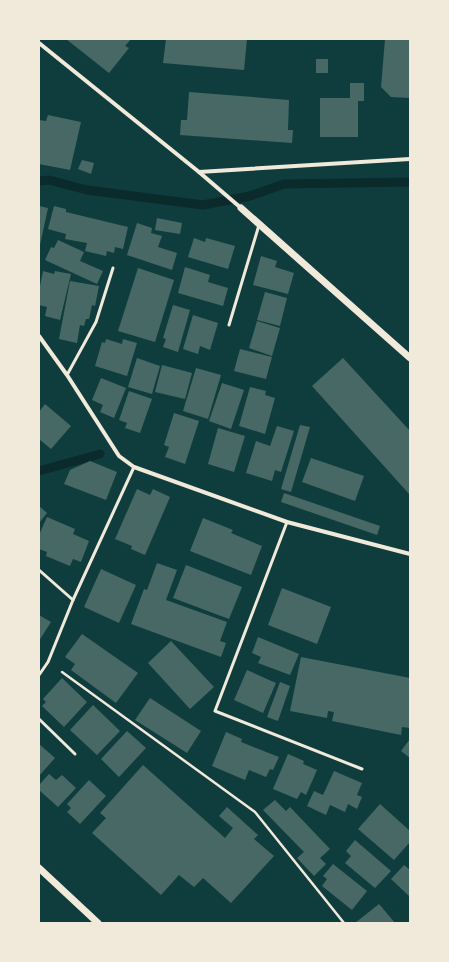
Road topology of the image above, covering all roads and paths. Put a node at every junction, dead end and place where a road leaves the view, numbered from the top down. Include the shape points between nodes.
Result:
1 (39, 43) edge
2 (410, 159) edge
3 (199, 172) junction
4 (241, 208) joint
5 (259, 225) junction
6 (113, 268) dead end
7 (229, 325) dead end
8 (39, 336) edge
9 (410, 358) edge
10 (67, 376) junction
11 (134, 467) junction
12 (287, 522) junction
13 (410, 554) edge
14 (39, 570) edge
15 (73, 600) junction
16 (48, 662) junction
17 (39, 675) edge
18 (39, 719) edge
19 (75, 754) dead end
20 (362, 769) dead end
21 (39, 868) edge
22 (98, 923) edge
23 (344, 923) edge

1 - 3 street
2 - 3 street
3 - 4 street
4 - 5 street
5 - 7 lane
5 - 9 street
6 - 10 lane via 96,322
8 - 10 street
10 - 11 street via 119,456
11 - 12 street
11 - 15 lane
12 - 13 street
12 - 20 lane via 215,711
14 - 15 lane
15 - 16 lane
16 - 17 lane
16 - 23 path via 255,812
18 - 19 lane
21 - 22 street

